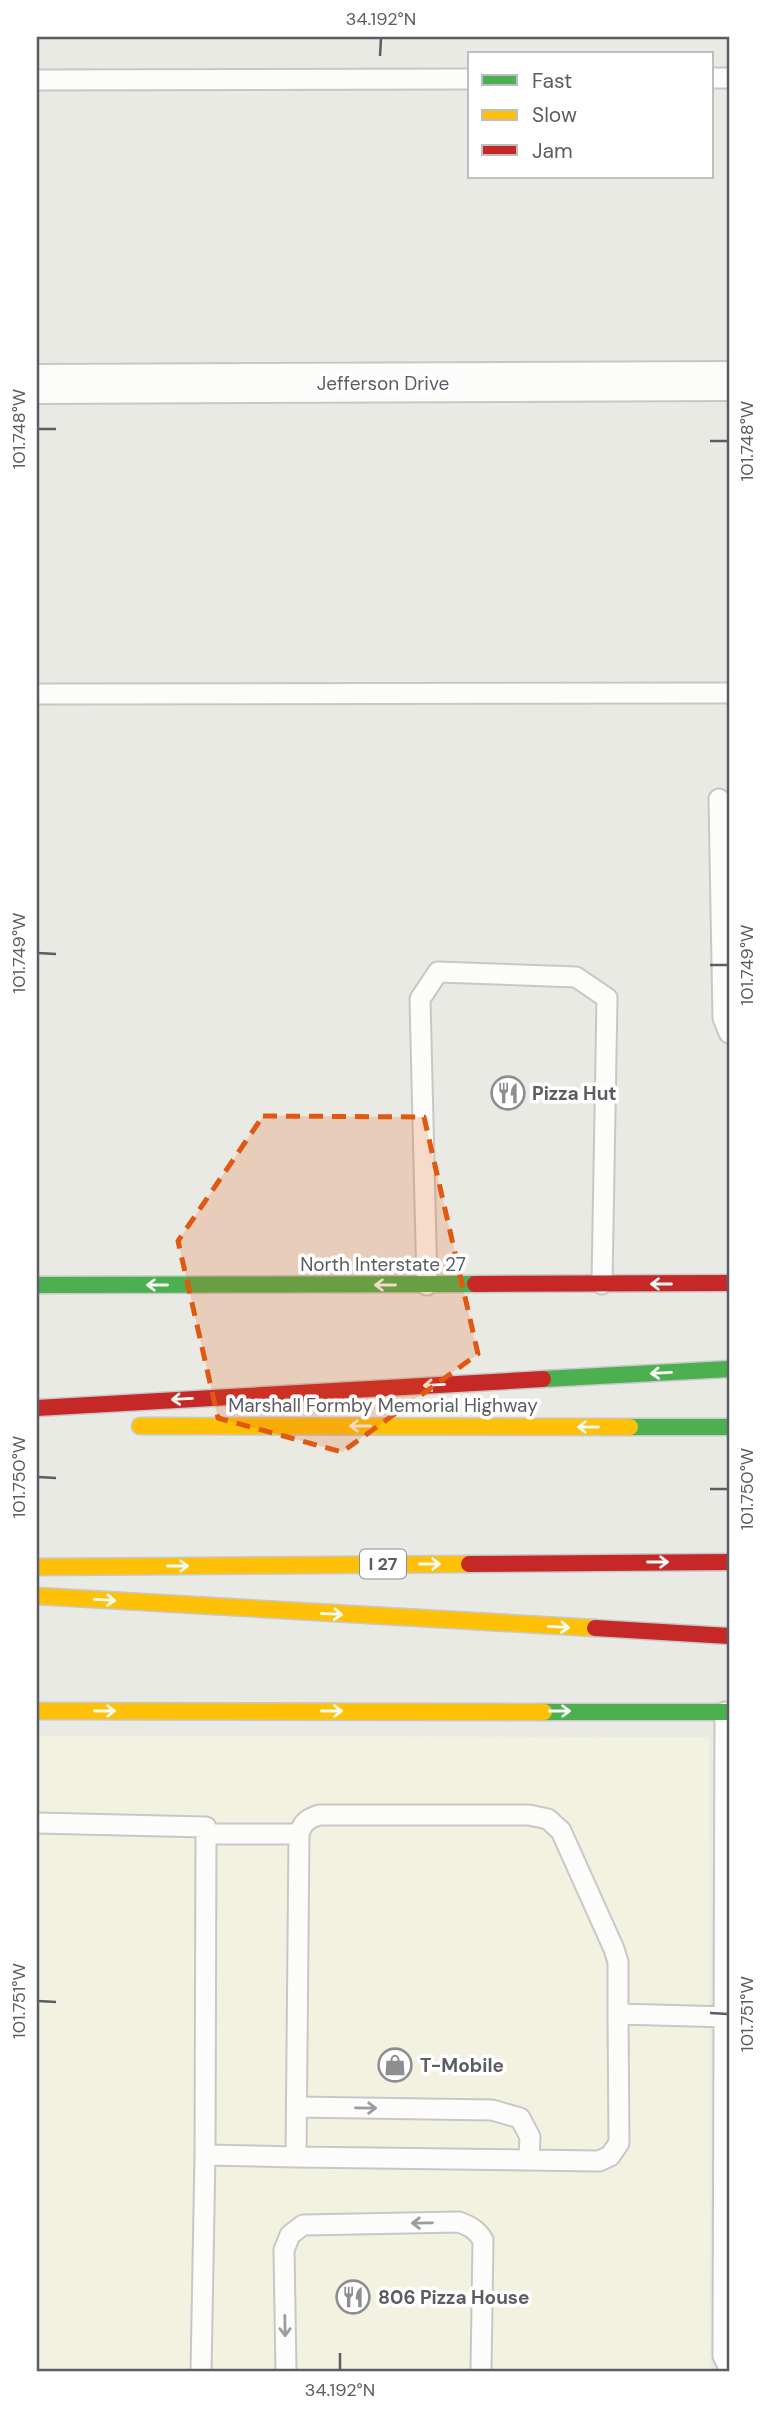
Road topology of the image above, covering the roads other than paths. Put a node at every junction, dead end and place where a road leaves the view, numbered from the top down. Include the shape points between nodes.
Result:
1 (468, 79) edge
2 (37, 80) edge
3 (729, 381) edge
4 (37, 384) edge
5 (729, 693) edge
6 (37, 694) edge
7 (719, 799) dead end
8 (729, 1033) edge
9 (729, 1283) edge
10 (603, 1284) junction
11 (37, 1285) edge
12 (427, 1285) junction
13 (729, 1369) edge
14 (37, 1408) edge
15 (120, 1426) dead end
16 (729, 1427) edge
17 (729, 1562) edge
18 (37, 1567) edge
19 (37, 1596) edge
20 (729, 1636) edge
21 (37, 1710) edge
22 (727, 1712) edge
23 (37, 1823) edge
24 (208, 1834) junction
25 (299, 1834) junction
26 (618, 2014) junction
27 (726, 2017) edge
28 (297, 2107) junction
29 (205, 2155) junction
30 (296, 2157) junction
31 (529, 2160) junction
32 (729, 2368) edge
33 (201, 2372) edge
34 (286, 2372) edge
35 (481, 2372) edge

1 - 2 lane
3 - 4 street, Jefferson Drive
5 - 6 lane
7 - 8 lane via 723,1018
9 -> 10 main road, North Interstate 27
10 - 12 main road, North Interstate 27
10 - 12 lane via 607,998 576,977 438,972 419,999
12 -> 11 main road, North Interstate 27
13 -> 14 main road
16 -> 15 main road, Marshall Formby Memorial Highway
18 -> 17 main road, I 27
19 -> 20 main road
21 -> 22 main road
22 - 27 lane
23 - 24 lane via 200,1825
24 - 25 lane
24 - 29 lane
25 - 26 lane via 307,1819 319,1815 529,1815 548,1819 561,1831 614,1949
25 - 28 lane
26 - 27 lane
26 - 31 lane via 619,2143 610,2156 598,2161
27 - 32 lane via 723,2356
28 - 30 lane
28 -> 31 lane via 492,2110 520,2118 530,2137
29 - 30 lane
29 - 33 lane
30 - 31 lane
35 -> 34 lane via 483,2240 459,2222 303,2225 290,2235 284,2249

